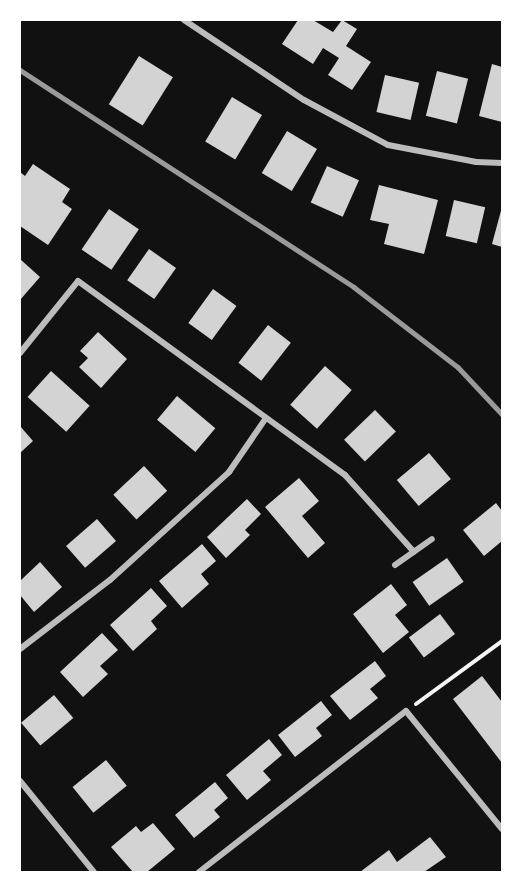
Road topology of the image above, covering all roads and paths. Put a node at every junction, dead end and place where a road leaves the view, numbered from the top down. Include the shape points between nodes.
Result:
1 (184, 20) edge
2 (502, 163) edge
3 (20, 353) edge
4 (266, 418) junction
5 (432, 539) dead end
6 (414, 552) junction
7 (395, 565) dead end
8 (502, 641) edge
9 (20, 649) edge
10 (406, 711) junction
11 (20, 781) edge
12 (502, 830) edge
13 (94, 873) edge
14 (199, 873) edge

1 - 2 street via 304,100 388,145 476,162
3 - 4 street via 78,282
4 - 6 street via 345,475
4 - 9 street via 230,472 110,580
5 - 6 street
6 - 7 street
8 - 10 path
10 - 12 street
10 - 14 street
11 - 13 street

